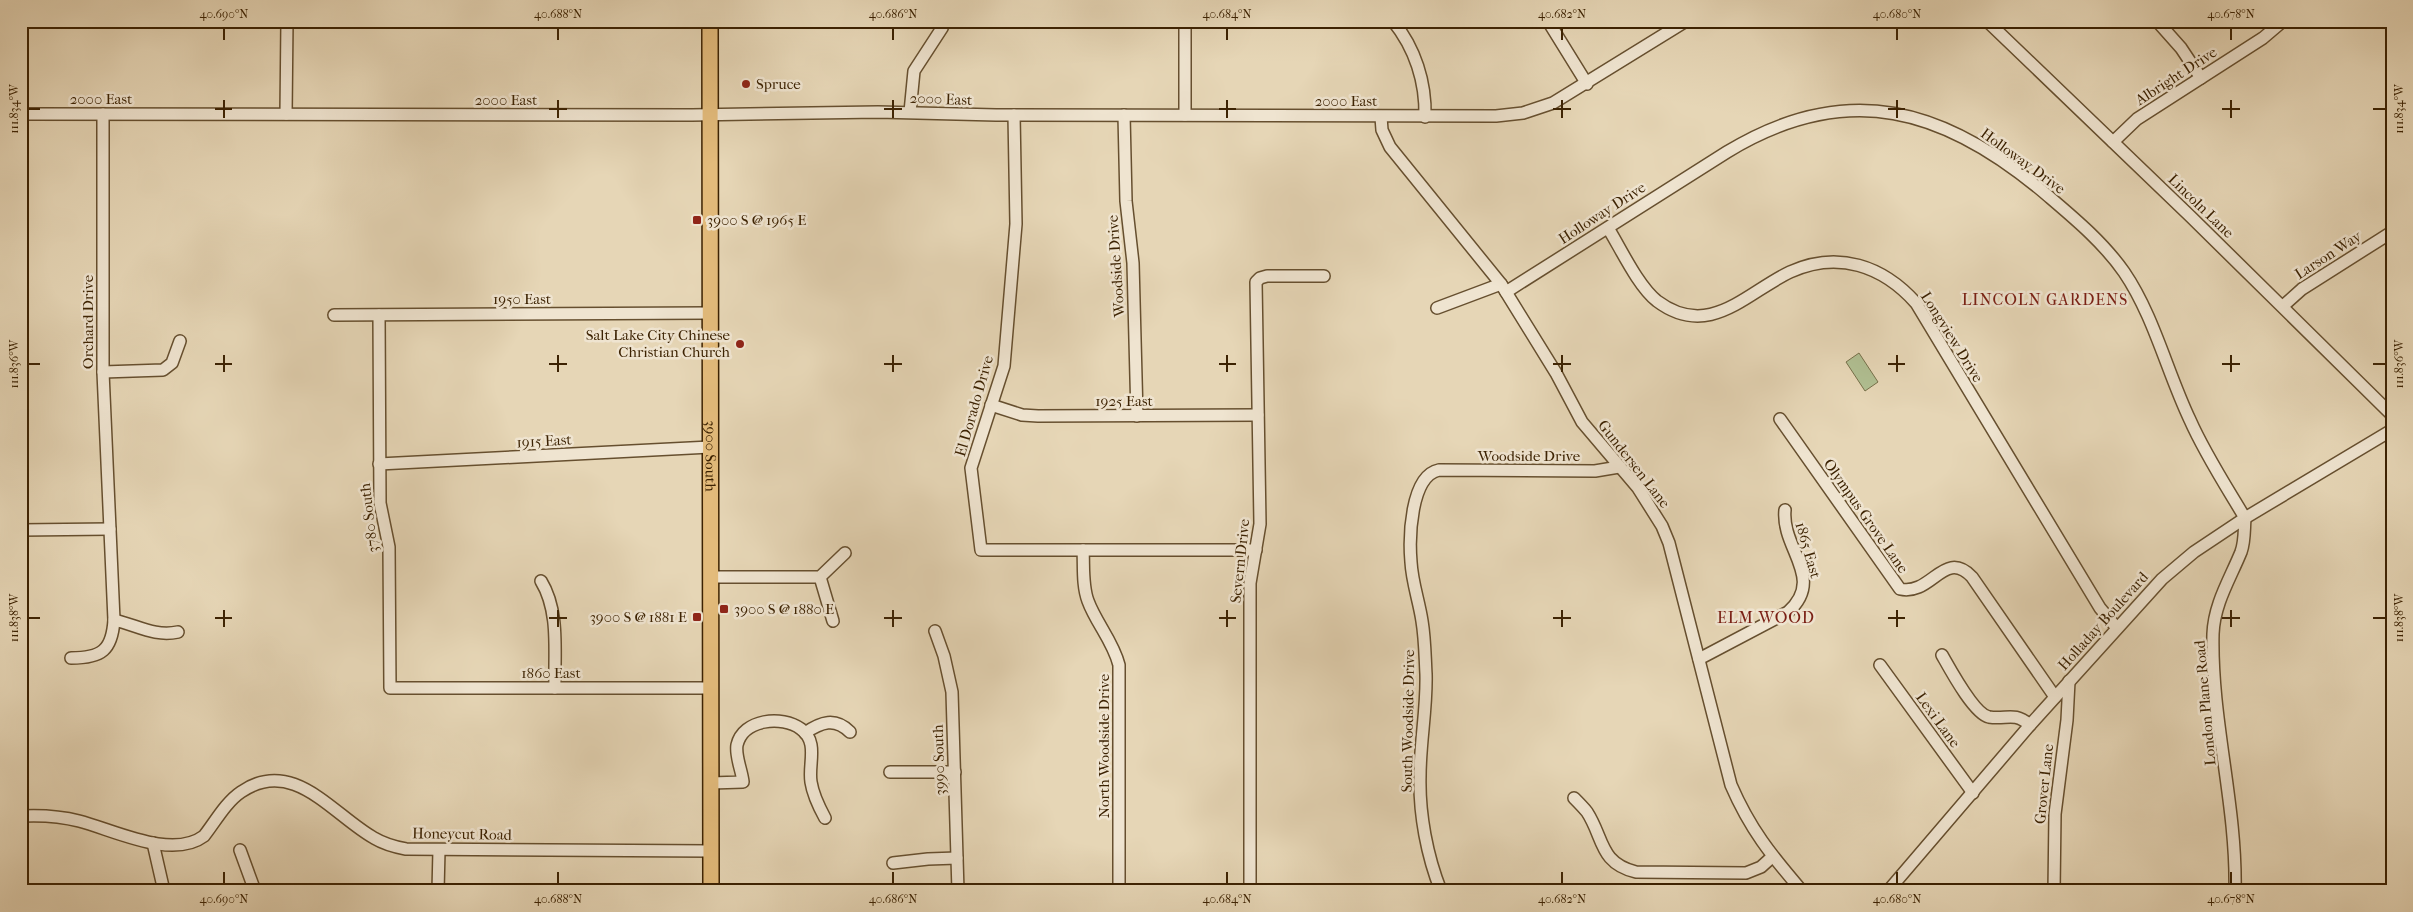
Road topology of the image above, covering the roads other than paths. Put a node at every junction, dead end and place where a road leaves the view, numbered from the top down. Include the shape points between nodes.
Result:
1 (287, 21) edge
2 (710, 21) edge
3 (944, 21) edge
4 (1185, 21) edge
5 (1393, 21) edge
6 (1548, 21) edge
7 (1686, 21) edge
8 (1987, 21) edge
9 (2157, 21) edge
10 (2283, 21) edge
11 (2200, 78) junction
12 (1587, 84) junction
13 (910, 112) junction
14 (21, 114) edge
15 (103, 114) junction
16 (286, 114) junction
17 (710, 115) junction
18 (1014, 115) junction
19 (1124, 115) junction
20 (1185, 115) junction
21 (1381, 116) junction
22 (1425, 116) junction
23 (2113, 142) junction
24 (1608, 228) junction
25 (2392, 232) edge
26 (1324, 276) dead end
27 (1503, 288) junction
28 (2283, 306) junction
29 (1438, 308) dead end
30 (710, 313) junction
31 (334, 315) dead end
32 (379, 315) junction
33 (180, 342) dead end
34 (103, 372) junction
35 (991, 405) junction
36 (1258, 415) junction
37 (2392, 415) edge
38 (1137, 416) junction
39 (1780, 419) dead end
40 (2392, 430) edge
41 (710, 446) junction
42 (379, 464) junction
43 (1619, 467) junction
44 (1439, 470) joint
45 (1785, 510) dead end
46 (2245, 518) junction
47 (110, 529) junction
48 (21, 530) edge
49 (1083, 550) junction
50 (1256, 550) junction
51 (845, 553) dead end
52 (710, 576) junction
53 (820, 576) junction
54 (542, 581) dead end
55 (114, 620) junction
56 (833, 621) dead end
57 (2116, 627) junction
58 (935, 630) dead end
59 (178, 632) dead end
60 (1942, 655) dead end
61 (71, 658) dead end
62 (1699, 659) junction
63 (1880, 665) dead end
64 (2069, 681) junction
65 (390, 688) joint
66 (555, 688) junction
67 (711, 688) junction
68 (2056, 697) junction
69 (2030, 725) junction
70 (850, 732) dead end
71 (806, 733) junction
72 (890, 772) dead end
73 (955, 772) junction
74 (711, 783) junction
75 (1973, 793) junction
76 (1574, 798) dead end
77 (21, 816) edge
78 (825, 818) dead end
79 (153, 843) junction
80 (240, 850) dead end
81 (439, 850) junction
82 (710, 851) junction
83 (1772, 857) junction
84 (957, 858) junction
85 (893, 863) dead end
86 (164, 891) edge
87 (255, 891) edge
88 (438, 891) edge
89 (711, 891) edge
90 (958, 891) edge
91 (1119, 891) edge
92 (1250, 891) edge
93 (1441, 891) edge
94 (1802, 891) edge
95 (1888, 891) edge
96 (2054, 891) edge
97 (2235, 891) edge

1 - 16 street
2 - 17 main road, 3900 South
3 - 13 street via 914,71
4 - 20 street
5 - 22 street via 1414,56 1426,98
6 - 12 street
7 - 12 street, 2000 East
8 - 23 street, Lincoln Lane
9 - 11 street via 2181,48
10 - 11 street, Albright Drive
11 - 23 street, Albright Drive via 2137,119
12 - 22 street, 2000 East via 1553,103 1524,113
13 - 17 street, 2000 East
13 - 18 street, 2000 East
14 - 15 street, 2000 East
15 - 16 street, 2000 East
15 - 34 street, Orchard Drive
16 - 17 street, 2000 East
17 - 30 main road, 3900 South
18 - 19 street, 2000 East
18 - 35 street, El Dorado Drive via 1016,224 1013,263 1004,366
19 - 20 street, 2000 East
19 - 38 street, Woodside Drive via 1126,201 1133,263
20 - 21 street, 2000 East
21 - 22 street, 2000 East
21 - 27 street, Gundersen Lane via 1382,130 1390,147
23 - 28 street, Lincoln Lane
24 - 27 street, Holloway Drive
24 - 46 street, Holloway Drive via 1758,133 1810,115 1858,110 1910,116 1949,130 1974,143 2035,185 2090,233 2124,272 2153,329 2190,420
24 - 57 street, Longview Drive via 1656,300 1685,314 1719,313 1736,306 1789,272 1808,265 1848,263 1866,267 1893,281 1916,303 2100,608
25 - 28 street, Larson Way via 2297,293
26 - 36 street, Severn Drive via 1267,276 1258,279 1255,292
27 - 29 street, Holloway Drive
27 - 43 street, Gundersen Lane via 1582,422
28 - 37 street, Lincoln Lane
30 - 32 street, 1950 East
30 - 41 main road, 3900 South
31 - 32 street, 1950 East
32 - 42 street, 3780 South
33 - 34 street via 172,363 163,370
34 - 47 street, Orchard Drive
35 - 38 street, 1925 East via 1022,415
35 - 49 street, El Dorado Drive via 971,468 981,550
36 - 38 street, 1925 East
36 - 50 street, Severn Drive via 1260,524
39 - 68 street, Olympus Grove Lane via 1900,589 1917,589 1945,570 1955,566 1964,568
40 - 46 street, Holladay Boulevard
41 - 42 street, 1915 East
41 - 52 main road, 3900 South
42 - 65 street, 3780 South via 380,504 389,547
43 - 44 street, Woodside Drive via 1595,471
43 - 62 street, Gundersen Lane via 1638,488 1662,526
44 - 93 street, South Woodside Drive via 1430,474 1418,492 1409,542 1425,645 1420,776 1422,810 1428,849
45 - 62 street, 1865 East via 1786,530 1804,578 1799,602 1788,612
46 - 57 street, Holladay Boulevard via 2194,552 2162,579
46 - 97 street, London Plane Road via 2241,551 2217,608 2213,632 2234,840
47 - 48 street
47 - 55 street, Orchard Drive
49 - 50 street, El Dorado Drive
49 - 91 street, North Woodside Drive via 1088,601 1111,642 1119,665
50 - 92 street, Severn Drive via 1250,583
51 - 53 street
52 - 53 street
52 - 67 main road, 3900 South
53 - 56 street
54 - 66 street via 553,609
55 - 59 street via 155,633
55 - 61 street, Orchard Drive via 113,636 107,648 87,658
57 - 64 street, Holladay Boulevard
58 - 73 street, 3990 South via 950,679
60 - 69 street via 1980,712 1991,718 2017,716
62 - 83 street, Gundersen Lane via 1731,785 1743,813
63 - 75 street, Lexi Lane
64 - 68 street, Holladay Boulevard
64 - 96 street, Grover Lane via 2055,814
65 - 66 street, 1860 East
66 - 67 street, 1860 East
67 - 74 main road, 3900 South
68 - 69 street, Holladay Boulevard
69 - 75 street, Holladay Boulevard
70 - 71 street via 840,724 827,722
71 - 74 street via 785,722 751,725 744,731 737,747 743,782
71 - 78 street via 812,748 812,790
72 - 73 street
73 - 84 street, 3990 South
74 - 82 main road, 3900 South
75 - 95 street, Holladay Boulevard
76 - 83 street via 1587,813 1609,858 1628,870 1746,873 1761,867
77 - 79 street, Honeycut Road via 78,820
79 - 81 street, Honeycut Road via 174,847 196,841 241,792 260,784 282,782 312,792 384,843 406,849
79 - 86 street
80 - 87 street
81 - 82 street, Honeycut Road
81 - 88 street
82 - 89 main road, 3900 South
83 - 94 street, Gundersen Lane
84 - 85 street
84 - 90 street, 3990 South

